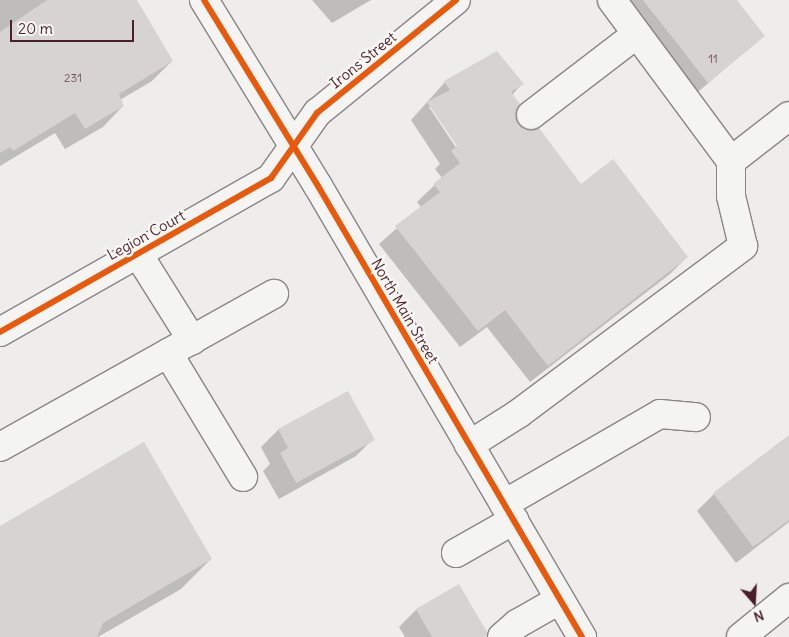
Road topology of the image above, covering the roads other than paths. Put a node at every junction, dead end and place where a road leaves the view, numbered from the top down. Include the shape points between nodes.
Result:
1 (456, 0) edge
2 (612, 0) edge
3 (212, 3) edge
4 (637, 34) junction
5 (531, 115) dead end
6 (789, 116) edge
7 (294, 147) junction
8 (731, 161) junction
9 (138, 254) junction
10 (274, 294) dead end
11 (0, 332) edge
12 (192, 340) junction
13 (168, 353) junction
14 (696, 417) dead end
15 (468, 445) junction
16 (0, 447) edge
17 (243, 477) dead end
18 (509, 512) junction
19 (456, 553) dead end
20 (789, 598) edge
21 (559, 600) junction
22 (573, 633) edge
23 (754, 633) edge
24 (502, 637) edge

1 - 7 main road, Irons Street via 317,113
2 - 4 main road
3 - 7 main road, North Main Street
4 - 5 main road
4 - 8 main road
6 - 8 main road
7 - 9 main road, Legion Court via 271,178
7 - 15 main road, North Main Street
8 - 15 main road via 731,196 743,246 518,414
9 - 11 main road, Legion Court
9 - 12 main road
10 - 12 main road
12 - 13 main road
13 - 16 main road
13 - 17 main road
14 - 18 main road via 660,414
15 - 18 main road, North Main Street
18 - 19 main road
18 - 21 main road, North Main Street
20 - 23 main road
21 - 22 main road, North Main Street
21 - 24 main road via 517,624

